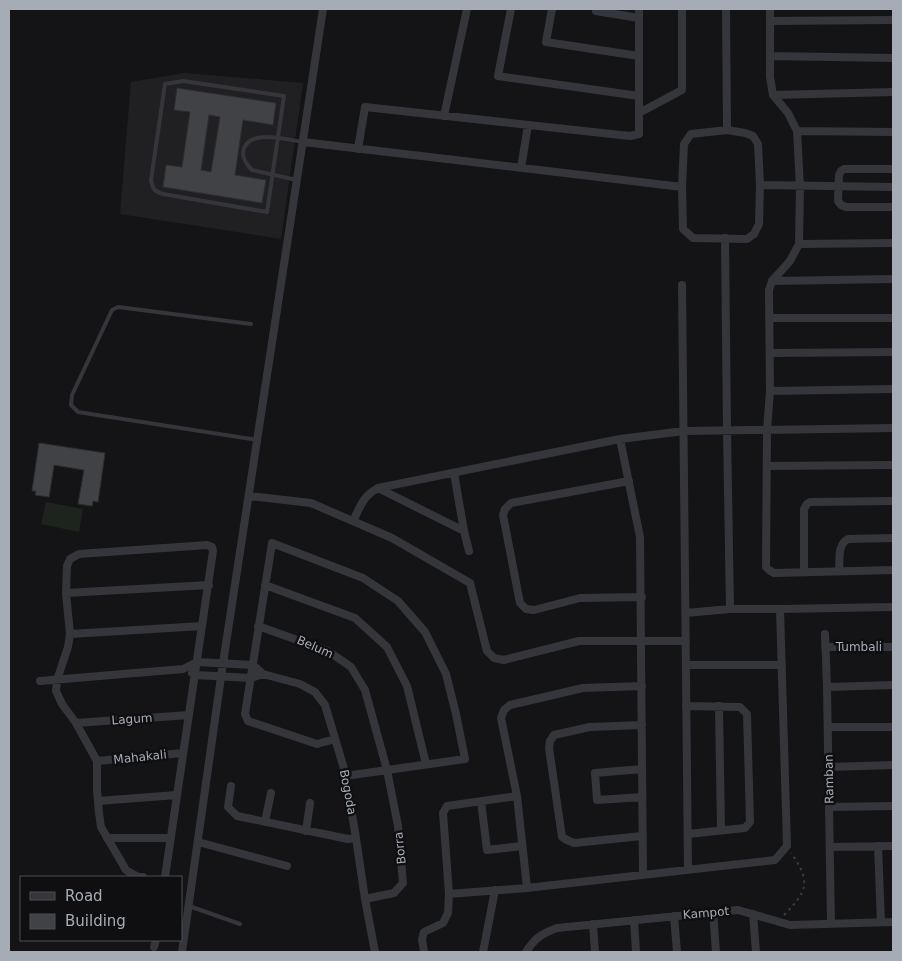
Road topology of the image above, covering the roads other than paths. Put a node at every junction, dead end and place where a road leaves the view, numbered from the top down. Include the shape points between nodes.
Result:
1 (323, 9) edge
2 (467, 9) edge
3 (511, 9) edge
4 (552, 9) edge
5 (596, 9) edge
6 (640, 9) edge
7 (682, 9) edge
8 (726, 9) edge
9 (770, 9) edge
10 (639, 18) junction
11 (893, 20) edge
12 (770, 21) junction
13 (639, 56) junction
14 (770, 56) junction
15 (893, 58) edge
16 (893, 92) edge
17 (773, 94) junction
18 (639, 96) junction
19 (639, 112) junction
20 (444, 116) junction
21 (528, 125) junction
22 (726, 130) junction
23 (797, 131) junction
24 (893, 132) edge
25 (278, 139) junction
26 (303, 142) junction
27 (358, 149) junction
28 (520, 168) junction
29 (893, 169) edge
30 (272, 174) junction
31 (297, 180) junction
32 (760, 185) junction
33 (838, 186) junction
34 (682, 187) junction
35 (800, 187) junction
36 (893, 187) edge
37 (893, 207) edge
38 (725, 238) junction
39 (893, 243) edge
40 (799, 244) junction
41 (893, 279) edge
42 (772, 281) junction
43 (682, 285) dead end
44 (769, 318) junction
45 (893, 318) edge
46 (252, 324) dead end
47 (893, 352) edge
48 (770, 353) junction
49 (893, 389) edge
50 (770, 391) junction
51 (893, 428) edge
52 (727, 430) junction
53 (767, 430) junction
54 (684, 431) junction
55 (620, 439) junction
56 (258, 440) junction
57 (893, 465) edge
58 (766, 466) junction
59 (454, 473) junction
60 (629, 481) junction
61 (378, 488) junction
62 (249, 496) junction
63 (893, 502) edge
64 (353, 521) junction
65 (464, 531) junction
66 (893, 538) edge
67 (469, 551) dead end
68 (893, 570) edge
69 (839, 571) junction
70 (804, 572) junction
71 (209, 585) junction
72 (265, 585) junction
73 (66, 594) junction
74 (642, 597) junction
75 (893, 607) edge
76 (730, 609) junction
77 (780, 609) junction
78 (686, 613) junction
79 (202, 626) junction
80 (258, 626) junction
81 (70, 634) junction
82 (825, 634) dead end
83 (642, 640) junction
84 (686, 641) junction
85 (825, 647) junction
86 (893, 647) edge
87 (197, 662) junction
88 (223, 662) junction
89 (253, 665) junction
90 (686, 665) junction
91 (782, 665) junction
92 (184, 669) junction
93 (263, 674) junction
94 (195, 675) junction
95 (221, 676) junction
96 (251, 678) junction
97 (57, 680) junction
98 (40, 681) dead end
99 (893, 685) edge
100 (642, 686) junction
101 (827, 687) junction
102 (686, 706) junction
103 (719, 706) junction
104 (189, 715) junction
105 (76, 723) junction
106 (642, 725) junction
107 (893, 726) edge
108 (828, 727) junction
109 (335, 739) junction
110 (184, 753) junction
111 (97, 761) junction
112 (426, 764) junction
113 (893, 765) edge
114 (829, 767) junction
115 (642, 768) junction
116 (387, 770) junction
117 (345, 776) junction
118 (231, 786) dead end
119 (271, 793) dead end
120 (177, 795) junction
121 (517, 796) junction
122 (642, 796) junction
123 (98, 801) junction
124 (481, 801) junction
125 (310, 803) dead end
126 (893, 806) edge
127 (829, 807) junction
128 (266, 822) junction
129 (721, 830) junction
130 (306, 831) junction
131 (688, 834) junction
132 (642, 836) junction
133 (107, 838) junction
134 (171, 838) junction
135 (356, 838) junction
136 (198, 842) junction
137 (522, 846) junction
138 (878, 846) junction
139 (893, 846) edge
140 (830, 847) junction
141 (287, 866) dead end
142 (688, 869) junction
143 (643, 874) junction
144 (138, 876) edge
145 (165, 876) edge
146 (527, 888) junction
147 (495, 890) junction
148 (449, 894) junction
149 (365, 899) junction
150 (189, 906) junction
151 (713, 912) junction
152 (753, 914) junction
153 (674, 916) junction
154 (634, 920) junction
155 (881, 922) junction
156 (893, 922) edge
157 (240, 924) dead end
158 (593, 924) junction
159 (832, 924) junction
160 (182, 952) edge
161 (375, 952) edge
162 (424, 952) edge
163 (483, 952) edge
164 (526, 952) edge
165 (595, 952) edge
166 (636, 952) edge
167 (677, 952) edge
168 (716, 952) edge
169 (756, 952) edge

1 - 26 street
2 - 20 street
3 - 18 street via 498,76
4 - 13 street via 546,42
5 - 10 street
6 - 10 street
7 - 19 street via 682,90
8 - 22 street
9 - 12 street
10 - 13 street
11 - 12 street
12 - 14 street
13 - 18 street
14 - 15 street
14 - 17 street
16 - 17 street
17 - 23 street
18 - 19 street
19 - 21 street via 639,134 630,136
20 - 21 street
20 - 27 street via 365,107
21 - 28 street
22 - 32 street via 745,132 758,144
22 - 34 street via 691,134 684,144
23 - 24 street
23 - 35 street
25 - 26 lane
25 - 30 lane
25 - 30 lane via 252,139 243,151 245,162 252,170
25 - 30 lane via 284,96 183,81 165,84 151,180 155,191 267,212
26 - 27 street
26 - 31 street
27 - 28 street
28 - 34 street
29 - 33 street via 844,169 838,176
30 - 31 lane
31 - 56 street
32 - 35 street
32 - 38 street via 759,224 754,234 747,239
33 - 35 street
33 - 36 street
33 - 37 street via 841,205
34 - 38 street via 683,229 693,238
35 - 40 street
38 - 52 street
39 - 40 street
40 - 42 street via 790,261
41 - 42 street
42 - 44 street
43 - 54 street
44 - 45 street
44 - 48 street
46 - 56 lane via 118,306 112,310 70,405 78,412
47 - 48 street
48 - 50 street
49 - 50 street
50 - 53 street
51 - 53 street
52 - 53 street
52 - 54 street
52 - 76 street
53 - 58 street
54 - 55 street
54 - 78 street
55 - 59 street
55 - 60 street
56 - 62 street
57 - 58 street
58 - 70 street via 766,567 774,573
59 - 61 street
59 - 65 street
60 - 74 street via 640,537
60 - 74 street via 511,503 503,516 520,603 526,609 534,610 580,598
61 - 64 street via 365,498
61 - 65 street
62 - 64 street via 311,503
62 - 88 street
63 - 70 street via 806,504
64 - 83 street via 392,538 470,583 487,651 494,658 504,660 579,641
65 - 67 street
66 - 69 street via 848,539 843,542
68 - 69 street
69 - 70 street
71 - 73 street
71 - 73 street via 214,551 207,545 79,554 70,559 67,566
71 - 79 street
72 - 80 street
72 - 112 street via 355,618 387,647 408,686
72 - 112 street via 272,543 363,578 398,601 425,632 446,674 465,759
73 - 81 street
74 - 83 street
75 - 77 street
76 - 77 street
76 - 78 street
77 - 91 street
78 - 84 street
79 - 81 street
79 - 87 street
80 - 89 street
80 - 116 street, Belum via 328,651 351,667 365,690
81 - 97 street
82 - 85 street, Ramban
83 - 84 street
83 - 100 street
84 - 90 street
85 - 86 street, Tumbali
85 - 101 street, Ramban
87 - 88 street
87 - 92 street
87 - 94 street
88 - 89 street
88 - 95 street
89 - 93 street, Bogoda
89 - 96 street
90 - 91 street
90 - 102 street
91 - 142 street via 787,846 774,860
92 - 94 street
92 - 97 street
93 - 96 street
93 - 109 street, Bogoda via 300,684 315,692 325,705
94 - 95 street
94 - 104 street
95 - 96 street
95 - 136 street
96 - 109 street via 245,714 248,721 317,744
97 - 98 street
97 - 105 street via 56,691
99 - 101 street
100 - 106 street
100 - 121 street via 583,688 510,705 504,710 501,718
101 - 108 street, Ramban
102 - 103 street
102 - 131 street
103 - 129 street
103 - 129 street via 740,707 747,714 750,822 745,828
104 - 105 street, Lagum
104 - 110 street
105 - 111 street
106 - 115 street
106 - 132 street via 590,727 554,735 549,748 562,837 574,843
107 - 108 street
108 - 114 street, Ramban
109 - 117 street, Bogoda
110 - 111 street, Mahakali
110 - 120 street
111 - 123 street
112 - 116 street
113 - 114 street
114 - 127 street, Ramban
115 - 122 street
115 - 122 street via 595,772 597,800
116 - 117 street
116 - 149 street, Borra via 398,826 403,883 394,893
117 - 135 street, Bogoda
118 - 128 street via 228,807 237,816
119 - 128 street
120 - 123 street
120 - 134 street
121 - 124 street
121 - 137 street
122 - 132 street
123 - 133 street via 101,827
124 - 137 street via 487,850
124 - 148 street via 447,806 443,813
125 - 130 street
126 - 127 street
127 - 140 street, Ramban
128 - 130 street
129 - 131 street
130 - 135 street
131 - 142 street
132 - 143 street
133 - 134 street
133 - 144 street via 126,870
134 - 145 street
135 - 149 street, Bogoda
136 - 141 street
136 - 150 street
137 - 146 street
138 - 139 street
138 - 140 street
138 - 155 street
140 - 159 street, Ramban
142 - 143 street
143 - 146 street
146 - 147 street
147 - 148 street
147 - 163 street
148 - 162 street via 448,913 443,923 424,932
149 - 161 street, Bogoda
150 - 157 lane
150 - 160 street
151 - 152 street, Kampot via 738,910
151 - 153 street, Kampot
151 - 168 street
152 - 159 street, Kampot via 790,925
152 - 169 street
153 - 154 street, Kampot
153 - 167 street
154 - 158 street, Kampot
154 - 166 street
155 - 156 street, Kampot
155 - 159 street, Kampot
158 - 164 street, Kampot via 545,932
158 - 165 street

